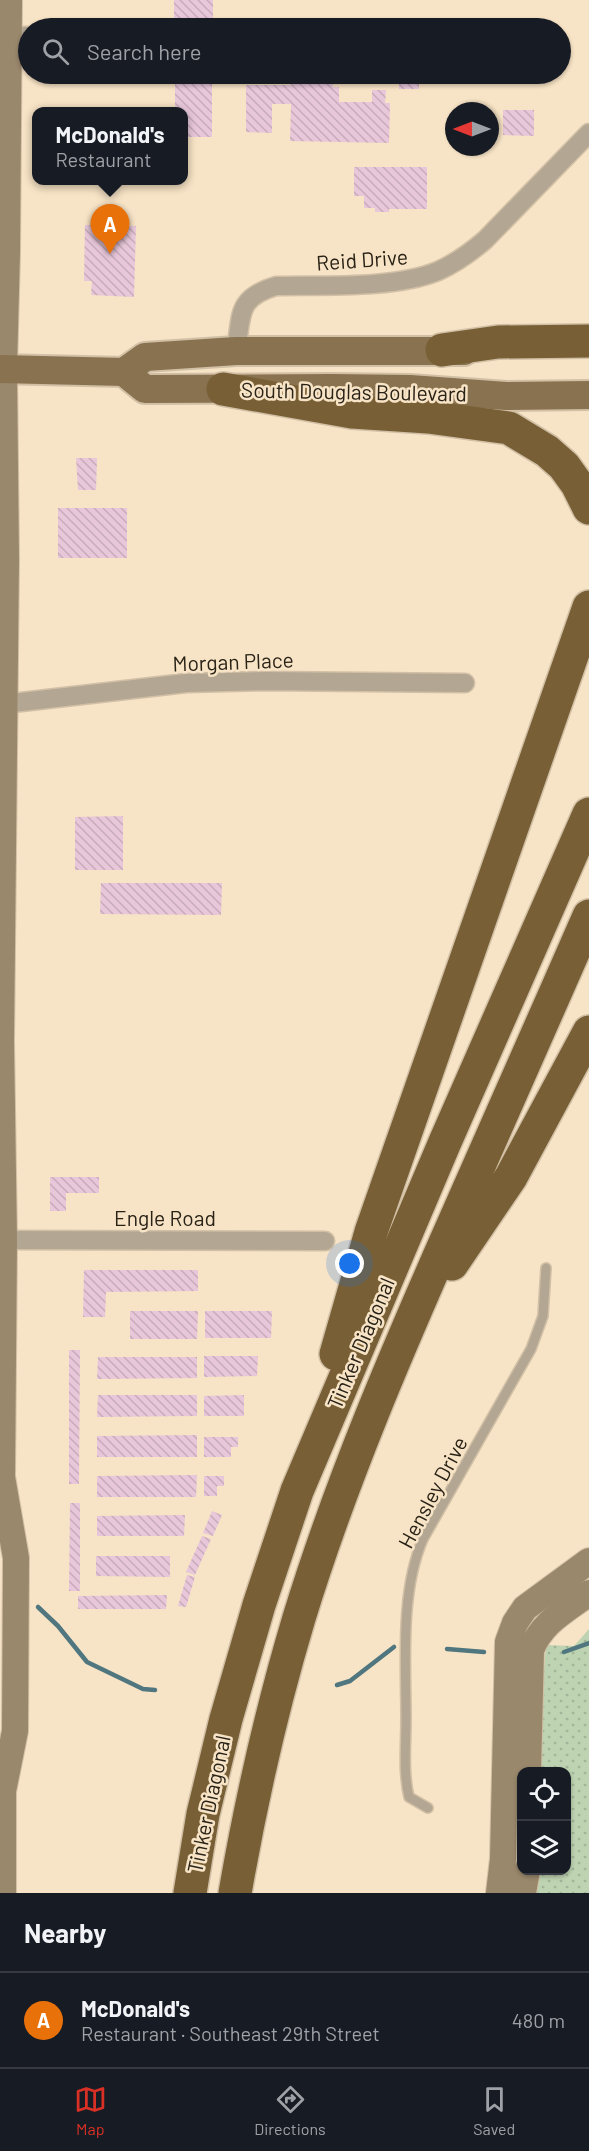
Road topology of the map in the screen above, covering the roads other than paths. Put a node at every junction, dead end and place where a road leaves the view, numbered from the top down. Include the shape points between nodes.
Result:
1 (9, 0) edge
2 (18, 32) edge
3 (18, 41) edge
4 (4, 105) edge
5 (589, 133) edge
6 (589, 341) edge
7 (442, 350) junction
8 (236, 351) junction
9 (589, 352) edge
10 (2, 369) edge
11 (124, 372) junction
12 (223, 389) junction
13 (589, 394) edge
14 (589, 508) edge
15 (589, 607) edge
16 (465, 683) dead end
17 (4, 704) junction
18 (2, 809) edge
19 (589, 814) edge
20 (589, 916) edge
21 (589, 1032) edge
22 (1, 1042) edge
23 (4, 1240) junction
24 (325, 1241) dead end
25 (546, 1268) dead end
26 (404, 1335) junction
27 (1, 1485) edge
28 (297, 1491) junction
29 (589, 1561) edge
30 (589, 1593) edge
31 (520, 1767) edge
32 (520, 1767) edge
33 (2, 1783) edge
34 (517, 1785) edge
35 (428, 1808) dead end
36 (526, 1875) edge
37 (3, 1893) edge
38 (190, 1893) edge
39 (235, 1893) edge
40 (500, 1893) edge
41 (523, 1893) edge

1 - 2 main road
3 - 4 main road
4 - 10 main road via 7,252
5 - 8 street, Reid Drive via 469,254 437,271 399,281 276,286 262,290 246,301
6 - 7 highway via 498,342
7 - 8 main road, South Douglas Boulevard
7 - 9 main road, South Douglas Boulevard
8 - 11 main road, South Douglas Boulevard via 145,357
10 - 11 main road
10 - 17 main road
11 - 12 main road, South Douglas Boulevard via 145,389
12 - 13 main road, South Douglas Boulevard via 410,389 506,396
12 - 14 highway via 351,412 509,428 564,466
15 - 28 highway via 371,1232
16 - 17 street, Morgan Place via 186,683
17 - 18 main road
18 - 22 main road
19 - 28 highway, Tinker Diagonal
20 - 26 highway, Tinker Diagonal
21 - 26 highway via 511,1177
22 - 23 main road
23 - 24 street, Engle Road
23 - 27 main road
25 - 35 lane, Hensley Drive via 543,1316 531,1349 423,1539 413,1569 406,1653 406,1776 409,1797
26 - 39 highway, Tinker Diagonal via 337,1505 299,1618 249,1815
27 - 33 main road via 16,1558 15,1731
28 - 38 highway, Tinker Diagonal via 226,1719 203,1814
29 - 31 main road via 525,1608 508,1642
30 - 32 main road via 546,1624 531,1650
33 - 37 main road
34 - 40 main road
36 - 41 main road

